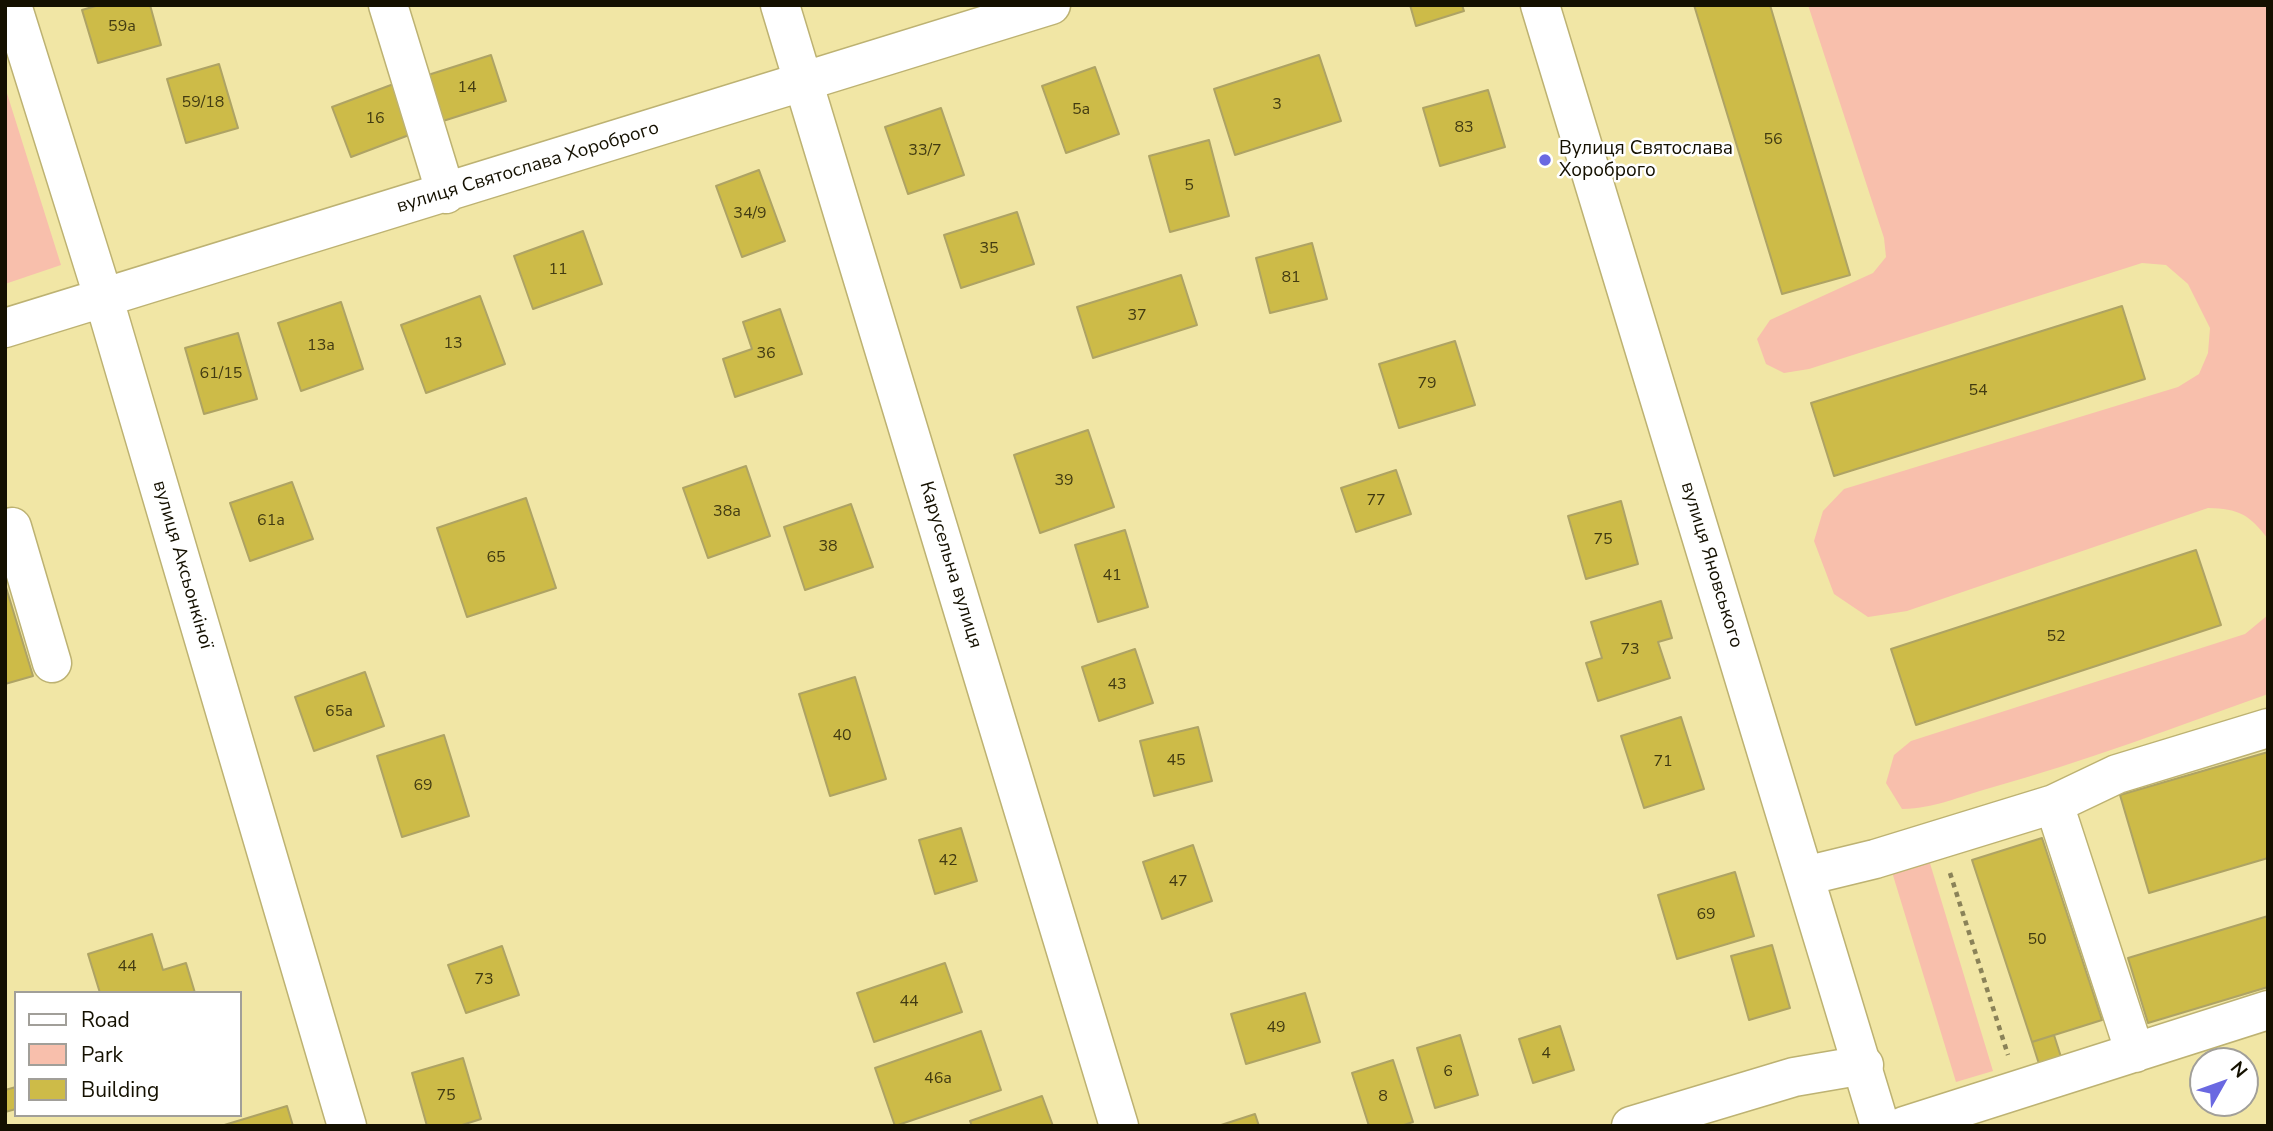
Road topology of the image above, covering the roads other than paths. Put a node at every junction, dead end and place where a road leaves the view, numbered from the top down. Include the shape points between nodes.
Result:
1 (12, 5) edge
2 (388, 5) edge
3 (780, 5) edge
4 (1051, 5) edge
5 (1540, 5) edge
6 (804, 84) junction
7 (446, 194) junction
8 (103, 296) junction
9 (5, 328) edge
10 (5, 529) edge
11 (52, 663) dead end
12 (2268, 728) edge
13 (2054, 804) junction
14 (1805, 876) junction
15 (2268, 1010) edge
16 (2135, 1053) junction
17 (1864, 1065) junction
18 (347, 1126) edge
19 (1119, 1126) edge
20 (1631, 1126) edge
21 (1880, 1126) edge
22 (1904, 1126) edge

1 - 8 street, вулиця Аксьонкіної
2 - 7 street
3 - 6 street, Карусельна вулиця
4 - 6 street, вулиця Святослава Хороброго
5 - 14 street, вулиця Яновського
6 - 7 street, вулиця Святослава Хороброго
6 - 19 street, Карусельна вулиця
7 - 8 street, вулиця Святослава Хороброго
8 - 9 street, вулиця Святослава Хороброго
8 - 18 street, вулиця Аксьонкіної
10 - 11 street via 12,527
12 - 13 street via 2117,774
13 - 14 street
13 - 16 street
14 - 17 street, вулиця Яновського
15 - 16 street
16 - 22 street
17 - 20 street via 1794,1077
17 - 21 street, вулиця Яновського

